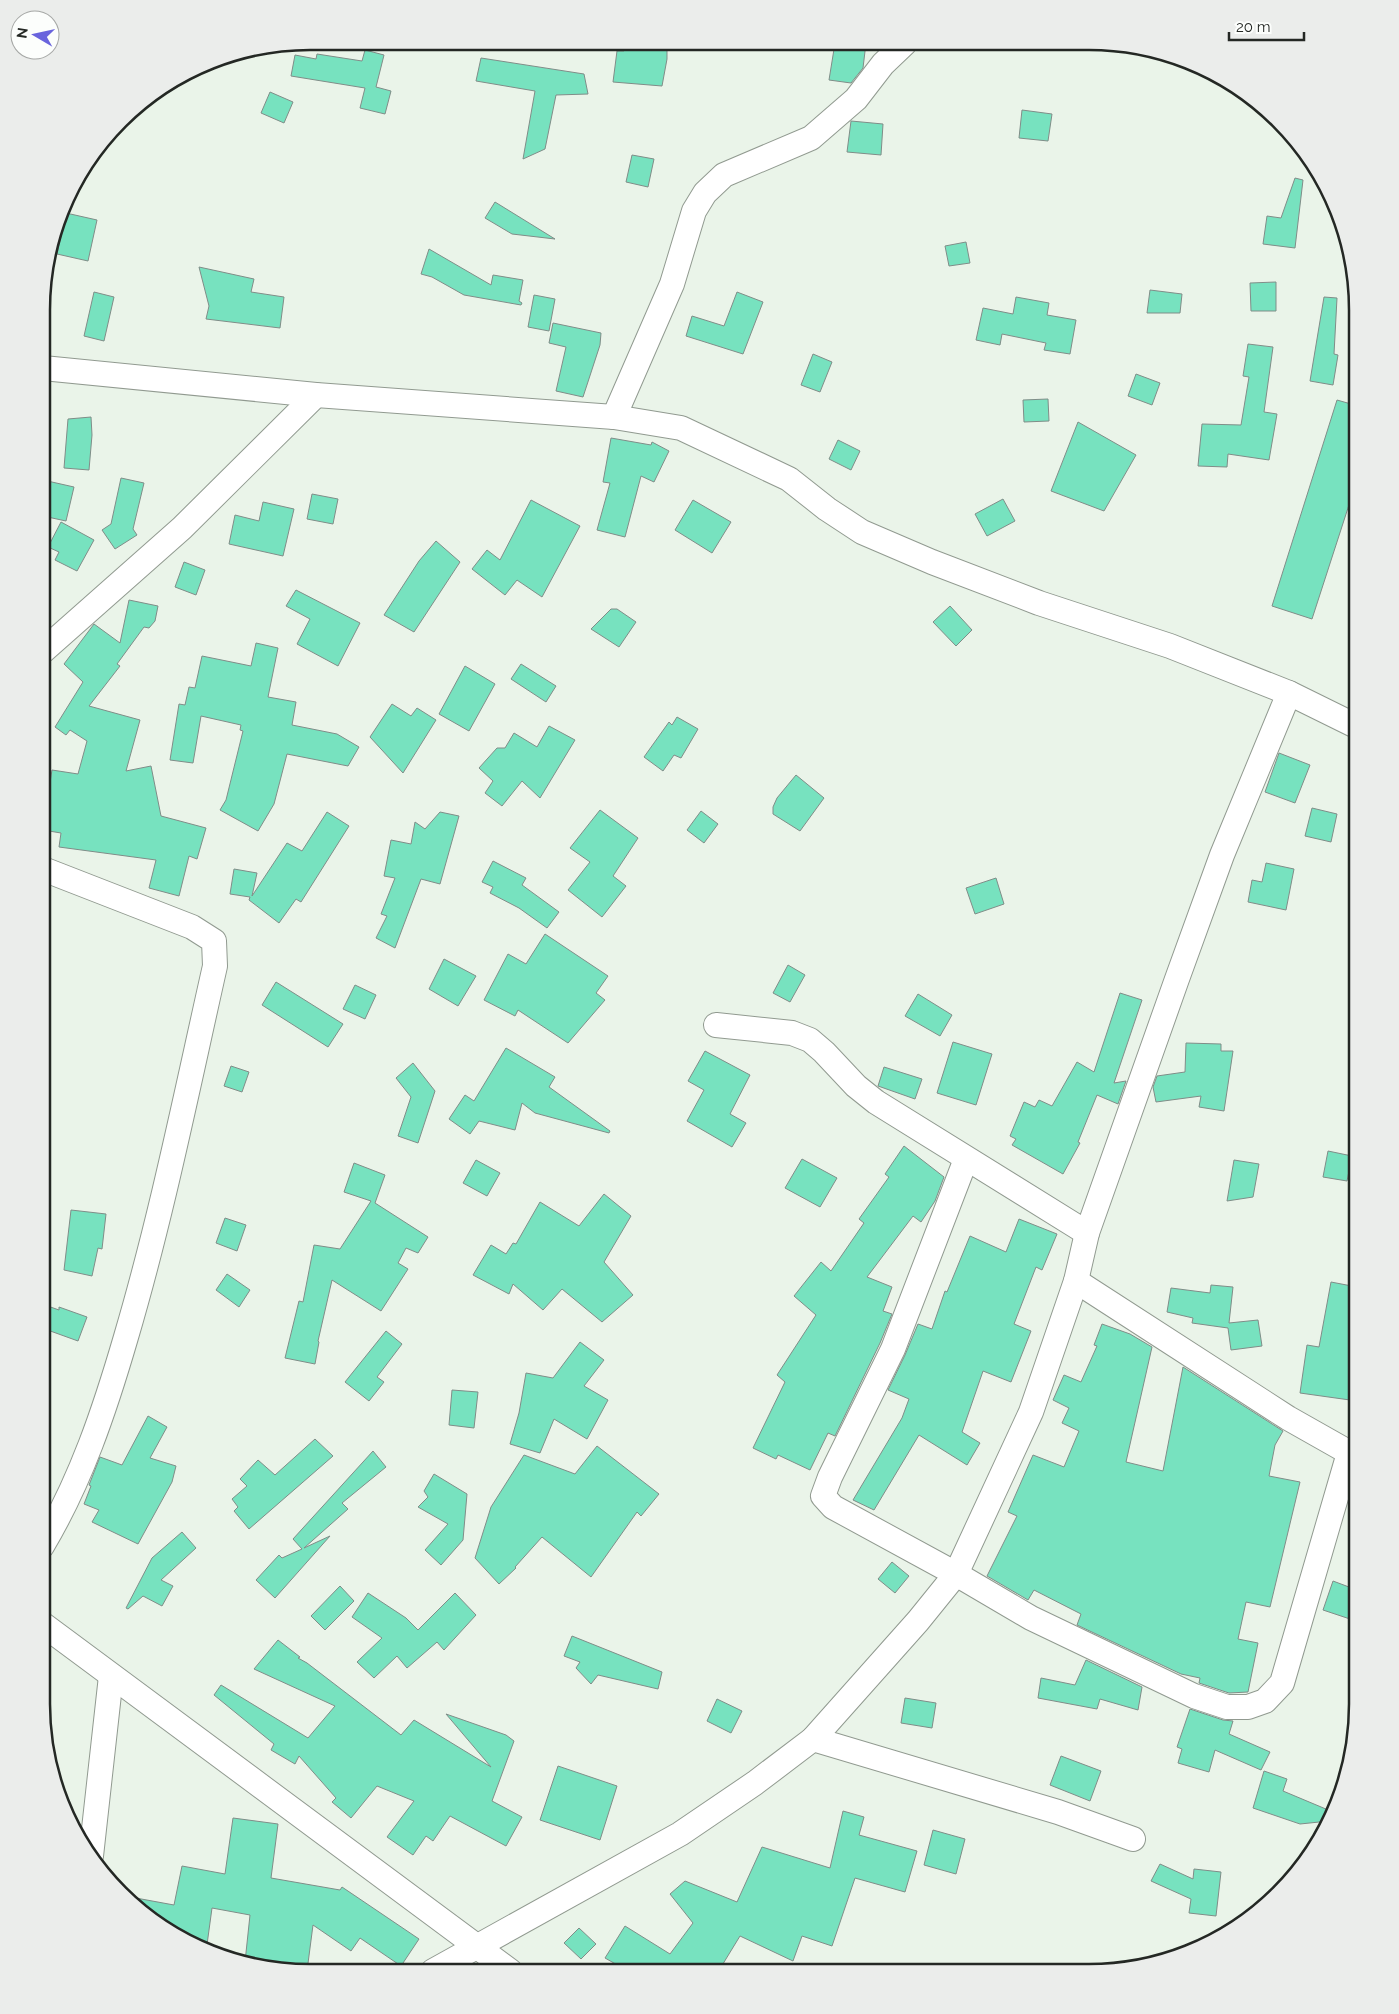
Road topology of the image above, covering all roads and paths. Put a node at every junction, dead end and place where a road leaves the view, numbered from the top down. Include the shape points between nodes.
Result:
1 (897, 50) edge
2 (50, 369) edge
3 (316, 395) junction
4 (614, 417) junction
5 (50, 645) edge
6 (1289, 693) junction
7 (1349, 723) edge
8 (50, 873) edge
9 (716, 1024) dead end
10 (966, 1159) junction
11 (1087, 1233) junction
12 (1076, 1281) junction
13 (1349, 1453) edge
14 (1349, 1468) edge
15 (50, 1532) edge
16 (956, 1574) junction
17 (50, 1630) edge
18 (111, 1676) junction
19 (813, 1739) junction
20 (1133, 1839) dead end
21 (92, 1846) edge
22 (477, 1946) junction
23 (445, 1964) edge
24 (501, 1964) edge

1 - 4 street via 856,98 811,138 724,175 705,193 694,211 672,284
2 - 3 street
3 - 4 street
3 - 5 street via 182,528
4 - 6 street via 681,428 789,479 862,532 1039,603 1170,646
6 - 7 street
6 - 11 street via 1222,855
8 - 15 street via 192,927 214,941 215,966 146,1271 111,1387 85,1459
9 - 10 street via 792,1033 810,1040 876,1102
10 - 11 street
10 - 16 street via 892,1349 823,1496 833,1507
11 - 12 street
12 - 13 street via 1288,1418
12 - 16 street via 1031,1412
14 - 16 street via 1282,1683 1265,1701 1248,1707 1227,1707 1194,1696 1031,1618
16 - 19 street
17 - 18 street
18 - 21 street
18 - 22 street
19 - 20 street via 1058,1812
19 - 22 street via 680,1834
22 - 23 street
22 - 24 street

